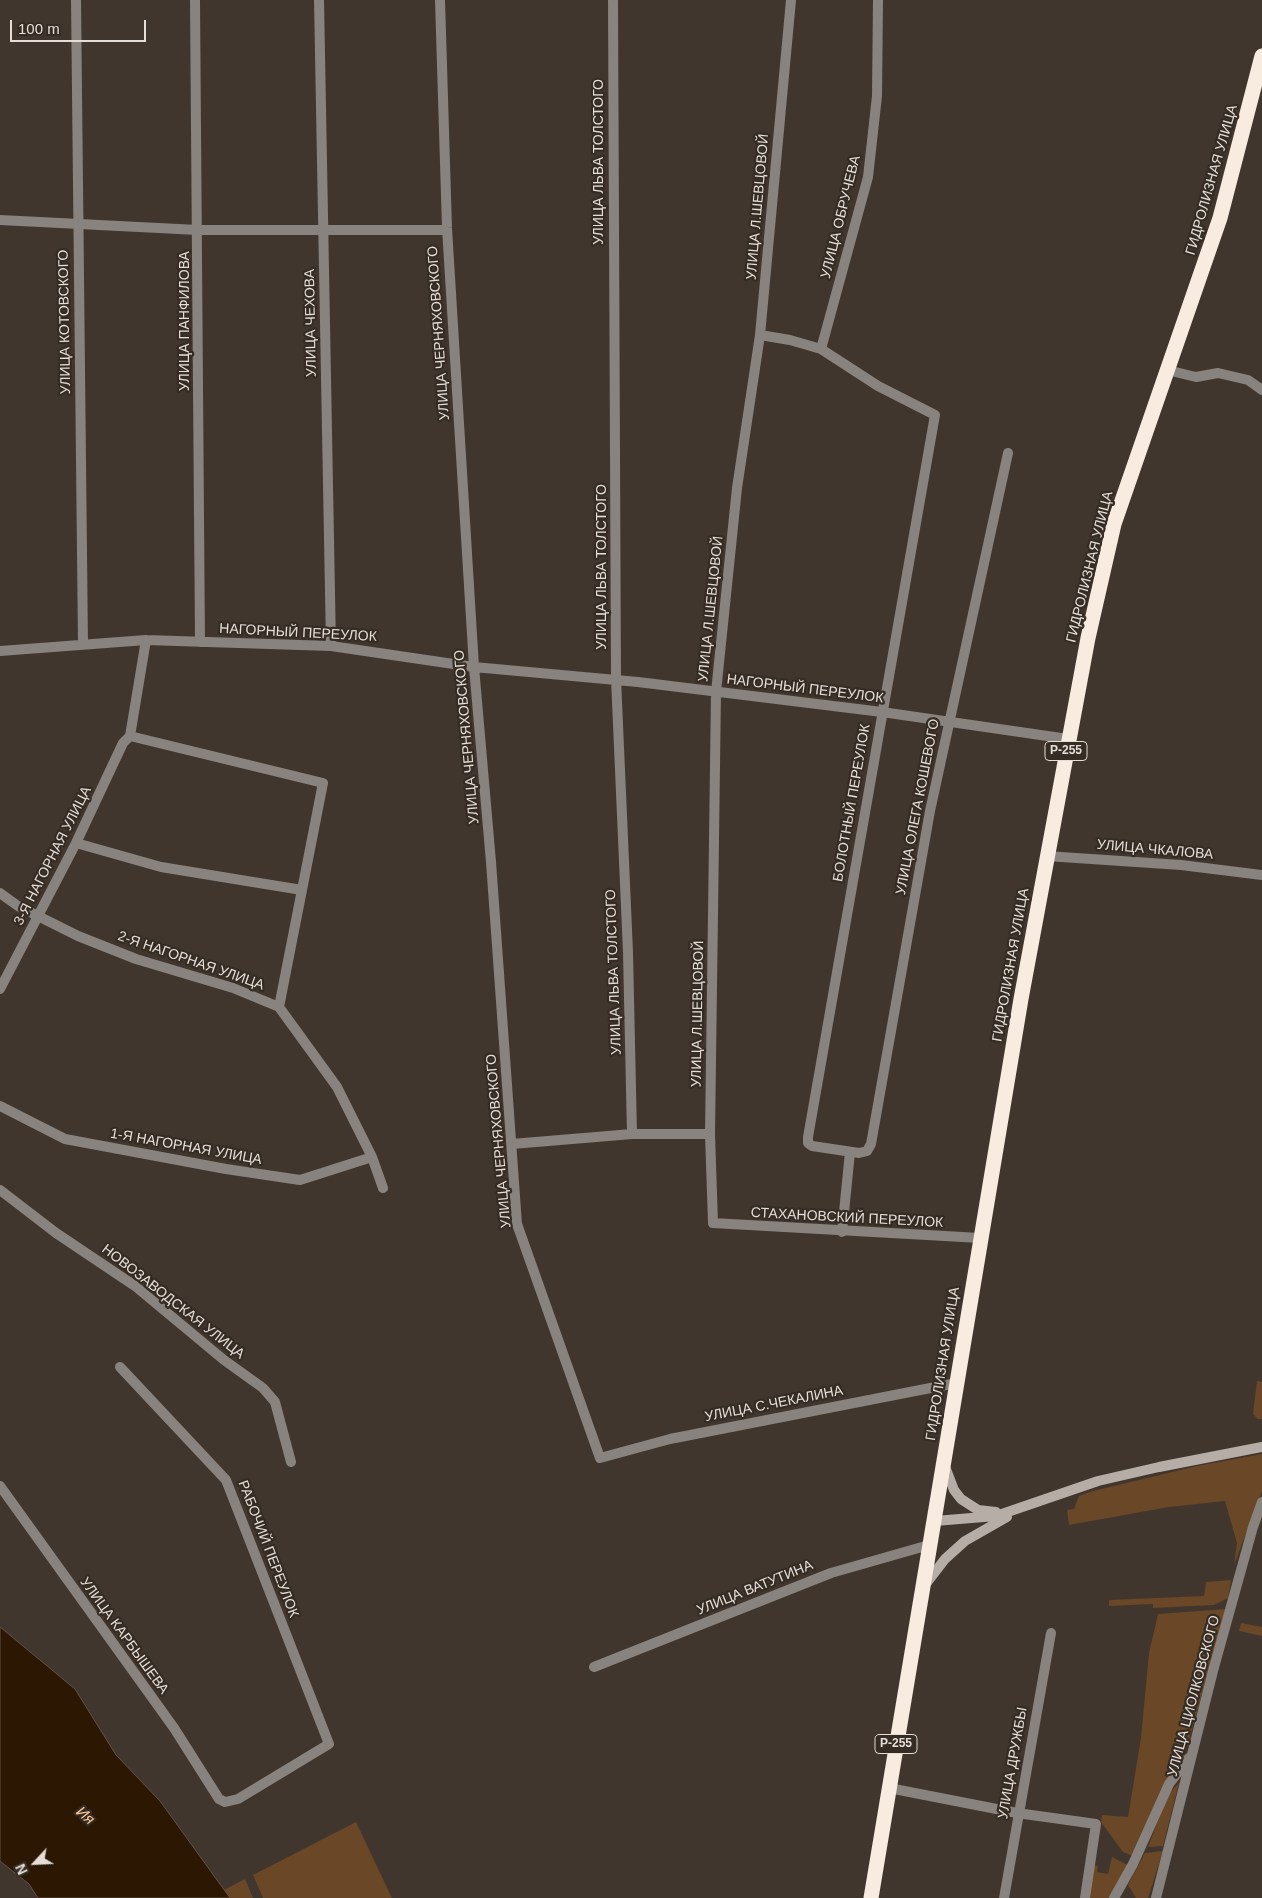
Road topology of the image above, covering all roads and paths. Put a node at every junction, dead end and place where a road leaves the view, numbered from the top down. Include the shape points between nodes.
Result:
1 (76, 0) edge
2 (195, 0) edge
3 (319, 0) edge
4 (440, 0) edge
5 (613, 0) edge
6 (791, 0) edge
7 (878, 0) edge
8 (1262, 56) edge
9 (0, 220) edge
10 (78, 224) junction
11 (198, 230) junction
12 (447, 230) junction
13 (324, 232) junction
14 (760, 335) junction
15 (821, 349) junction
16 (1167, 370) junction
17 (1262, 390) edge
18 (1008, 453) dead end
19 (146, 640) junction
20 (200, 642) junction
21 (83, 644) junction
22 (331, 646) junction
23 (0, 651) edge
24 (474, 666) junction
25 (616, 679) junction
26 (716, 692) junction
27 (882, 712) junction
28 (949, 722) junction
29 (130, 736) junction
30 (1068, 739) junction
31 (76, 843) junction
32 (1046, 856) junction
33 (1262, 875) edge
34 (302, 890) junction
35 (0, 893) edge
36 (38, 916) junction
37 (0, 989) edge
38 (279, 1007) junction
39 (0, 1106) edge
40 (632, 1134) junction
41 (710, 1134) junction
42 (512, 1144) junction
43 (850, 1152) junction
44 (372, 1157) junction
45 (383, 1188) dead end
46 (0, 1190) edge
47 (713, 1223) joint
48 (842, 1232) junction
49 (980, 1238) junction
50 (120, 1367) dead end
51 (956, 1383) junction
52 (1262, 1447) edge
53 (600, 1458) joint
54 (291, 1462) dead end
55 (943, 1463) junction
56 (0, 1486) edge
57 (1262, 1502) edge
58 (1031, 1504) junction
59 (1010, 1511) junction
60 (934, 1521) junction
61 (929, 1545) junction
62 (921, 1589) junction
63 (1051, 1632) dead end
64 (594, 1667) dead end
65 (1191, 1756) junction
66 (889, 1788) junction
67 (225, 1802) joint
68 (1017, 1813) junction
69 (871, 1898) edge
70 (1004, 1898) edge
71 (1085, 1898) edge
72 (1114, 1898) edge
73 (1156, 1898) edge

1 - 10 street, УЛИЦА КОТОВСКОГО
2 - 11 street, УЛИЦА ПАНФИЛОВА
3 - 13 street, УЛИЦА ЧЕХОВА
4 - 12 street, УЛИЦА ЧЕРНЯХОВСКОГО
5 - 25 street, УЛИЦА ЛЬВА ТОЛСТОГО
6 - 14 street, УЛИЦА Л.ШЕВЦОВОЙ
7 - 15 street, УЛИЦА ОБРУЧЕВА via 877,96 868,177
8 - 16 highway, ГИДРОЛИЗНАЯ УЛИЦА / Р-255 via 1222,212
9 - 10 street
10 - 11 street
10 - 21 street, УЛИЦА КОТОВСКОГО
11 - 13 street
11 - 20 street, УЛИЦА ПАНФИЛОВА
12 - 13 street
12 - 24 street, УЛИЦА ЧЕРНЯХОВСКОГО
13 - 22 street, УЛИЦА ЧЕХОВА
14 - 15 street
14 - 26 street, УЛИЦА Л.ШЕВЦОВОЙ via 737,488
15 - 27 street, БОЛОТНЫЙ ПЕРЕУЛОК via 878,386 935,415
16 - 17 street via 1196,377 1218,373 1248,380
16 - 30 highway, ГИДРОЛИЗНАЯ УЛИЦА / Р-255 via 1114,524
18 - 28 street, УЛИЦА ОЛЕГА КОШЕВОГО
19 - 20 street, НАГОРНЫЙ ПЕРЕУЛОК
19 - 21 street, НАГОРНЫЙ ПЕРЕУЛОК
19 - 29 street, 3-Я НАГОРНАЯ УЛИЦА
20 - 22 street, НАГОРНЫЙ ПЕРЕУЛОК
21 - 23 street, НАГОРНЫЙ ПЕРЕУЛОК
22 - 24 street, НАГОРНЫЙ ПЕРЕУЛОК
24 - 25 street, НАГОРНЫЙ ПЕРЕУЛОК
24 - 42 street, УЛИЦА ЧЕРНЯХОВСКОГО
25 - 26 street, НАГОРНЫЙ ПЕРЕУЛОК
25 - 40 street, УЛИЦА ЛЬВА ТОЛСТОГО
26 - 27 street, НАГОРНЫЙ ПЕРЕУЛОК
26 - 41 street, УЛИЦА Л.ШЕВЦОВОЙ
27 - 28 street, НАГОРНЫЙ ПЕРЕУЛОК
27 - 43 street, БОЛОТНЫЙ ПЕРЕУЛОК via 808,1137 812,1146
28 - 30 street, НАГОРНЫЙ ПЕРЕУЛОК
28 - 43 street, УЛИЦА ОЛЕГА КОШЕВОГО via 930,811 871,1144 864,1153
29 - 31 street, 3-Я НАГОРНАЯ УЛИЦА via 123,743
29 - 34 street via 323,784
30 - 32 highway, ГИДРОЛИЗНАЯ УЛИЦА / Р-255
31 - 34 street via 161,866
31 - 36 street, 3-Я НАГОРНАЯ УЛИЦА
32 - 33 street, УЛИЦА ЧКАЛОВА via 1181,865
32 - 49 highway, ГИДРОЛИЗНАЯ УЛИЦА / Р-255
34 - 38 street
35 - 36 street, 2-Я НАГОРНАЯ УЛИЦА
36 - 37 street, 3-Я НАГОРНАЯ УЛИЦА
36 - 38 street, 2-Я НАГОРНАЯ УЛИЦА via 136,959 233,988
38 - 44 street via 338,1087
39 - 44 street, 1-Я НАГОРНАЯ УЛИЦА via 65,1139 300,1180
40 - 41 street
40 - 42 street
41 - 47 street, УЛИЦА Л.ШЕВЦОВОЙ
42 - 53 street, УЛИЦА ЧЕРНЯХОВСКОГО via 517,1224
43 - 48 street
44 - 45 street
46 - 54 street, НОВОЗАВОДСКАЯ УЛИЦА via 56,1233 135,1286 263,1388 276,1402
47 - 48 street, СТАХАНОВСКИЙ ПЕРЕУЛОК
48 - 49 street, СТАХАНОВСКИЙ ПЕРЕУЛОК
49 - 51 highway, ГИДРОЛИЗНАЯ УЛИЦА / Р-255
50 - 67 street, РАБОЧИЙ ПЕРЕУЛОК via 226,1480 329,1744 238,1799
51 - 53 street, УЛИЦА С.ЧЕКАЛИНА via 670,1439
51 - 55 highway, ГИДРОЛИЗНАЯ УЛИЦА / Р-255
52 - 58 street via 1098,1481
55 - 59 street via 954,1490 968,1506 978,1510
55 - 60 highway, ГИДРОЛИЗНАЯ УЛИЦА / Р-255
56 - 67 street, УЛИЦА КАРБЫШЕВА
57 - 65 street, УЛИЦА ЦИОЛКОВСКОГО via 1252,1527
58 - 59 street
58 - 62 street via 965,1541 945,1559
59 - 60 street via 987,1518
60 - 61 highway, ГИДРОЛИЗНАЯ УЛИЦА / Р-255
61 - 62 highway, ГИДРОЛИЗНАЯ УЛИЦА / Р-255
61 - 64 street, УЛИЦА ВАТУТИНА via 831,1573
62 - 66 highway, ГИДРОЛИЗНАЯ УЛИЦА / Р-255
63 - 68 street, УЛИЦА ДРУЖБЫ
65 - 72 street via 1169,1784
65 - 73 street, УЛИЦА ЦИОЛКОВСКОГО
66 - 68 street
66 - 69 highway, ГИДРОЛИЗНАЯ УЛИЦА / Р-255
68 - 70 street, УЛИЦА ДРУЖБЫ
68 - 71 street via 1096,1824

